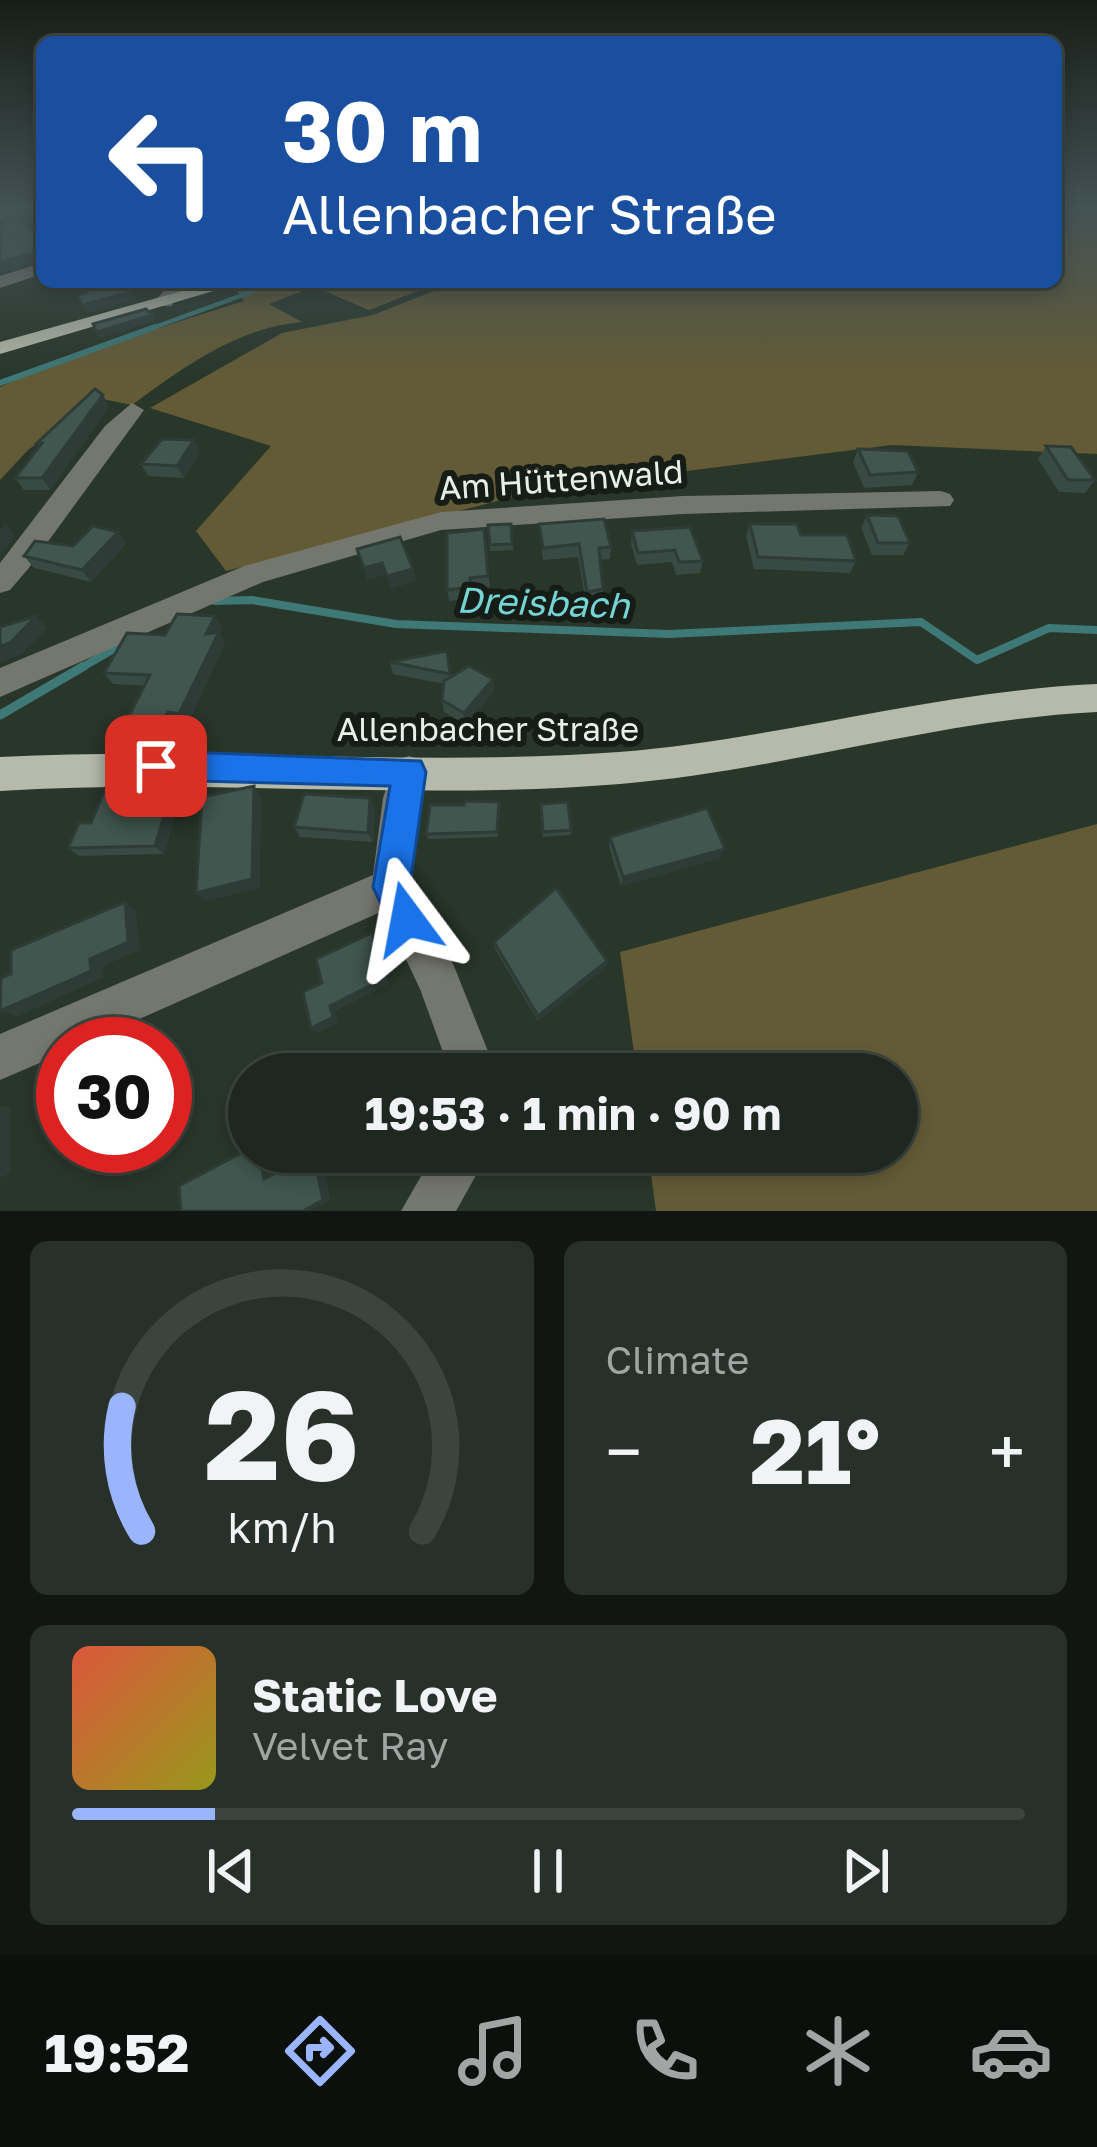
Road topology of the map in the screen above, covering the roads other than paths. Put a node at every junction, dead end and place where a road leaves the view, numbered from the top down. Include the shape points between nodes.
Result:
1 (36, 270) edge
2 (0, 282) edge
3 (177, 288) edge
4 (214, 288) edge
5 (164, 302) junction
6 (0, 348) edge
7 (132, 410) dead end
8 (941, 500) dead end
9 (0, 582) edge
10 (1097, 680) edge
11 (0, 683) edge
12 (1043, 698) junction
13 (1097, 698) edge
14 (409, 772) junction
15 (0, 774) edge
16 (392, 887) junction
17 (465, 1053) edge
18 (0, 1058) edge
19 (451, 1173) edge
20 (427, 1211) edge

1 - 2 street
3 - 5 street
4 - 5 main road
5 - 6 main road
7 - 9 street
8 - 11 street, Am Hüttenwald via 441,521 254,574
10 - 12 main road, Allenbacher Straße
12 - 13 main road, Allenbacher Straße
12 - 14 main road, Allenbacher Straße via 662,765
14 - 15 main road, Allenbacher Straße via 229,764
14 - 16 street
16 - 17 street
16 - 18 street
19 - 20 street

